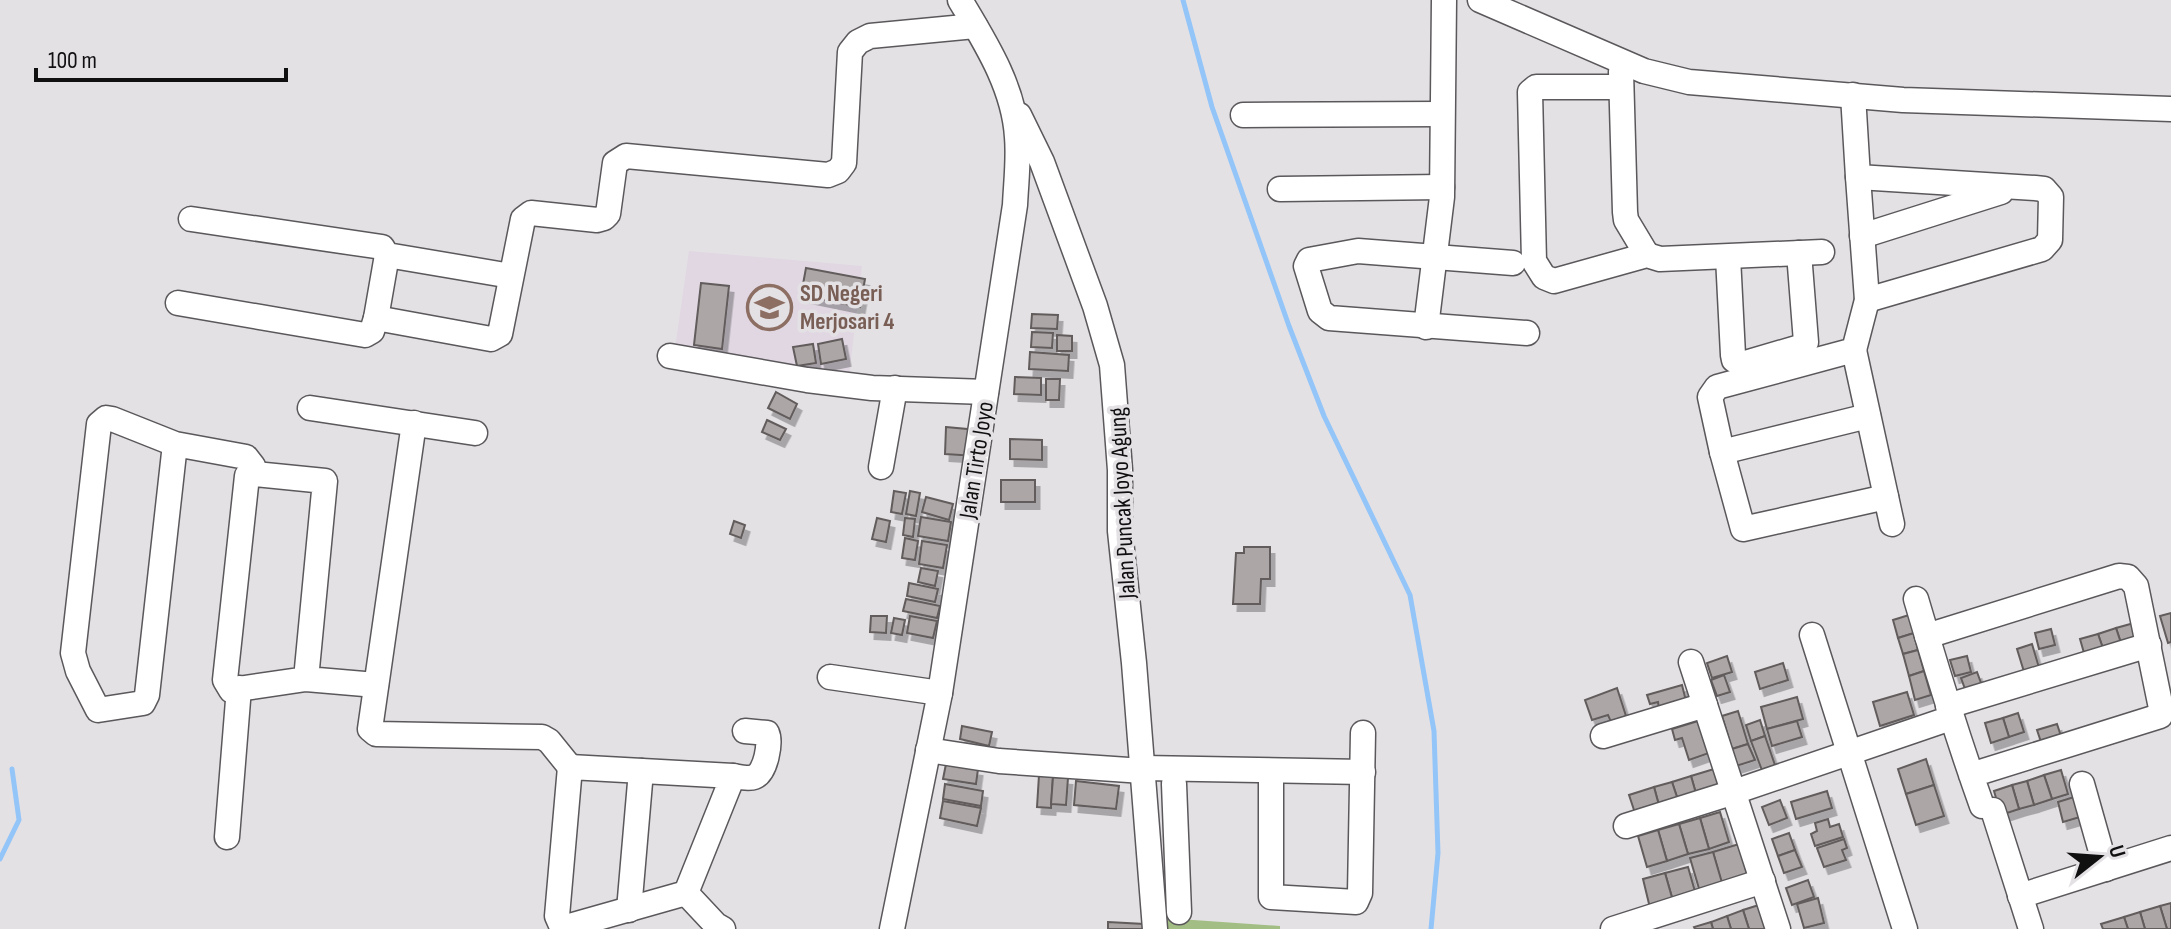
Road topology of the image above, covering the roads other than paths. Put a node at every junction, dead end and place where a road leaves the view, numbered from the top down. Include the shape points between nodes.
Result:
1 (960, 0) edge
2 (1444, 0) edge
3 (1480, 0) edge
4 (975, 26) junction
5 (1622, 62) junction
6 (1621, 87) junction
7 (1008, 95) junction
8 (1853, 95) junction
9 (2171, 109) edge
10 (1441, 114) junction
11 (1243, 115) dead end
12 (1858, 177) junction
13 (1442, 187) junction
14 (2017, 187) junction
15 (1280, 189) dead end
16 (191, 219) dead end
17 (1862, 236) junction
18 (387, 255) junction
19 (1647, 255) junction
20 (1434, 256) junction
21 (1728, 257) junction
22 (1513, 263) dead end
23 (511, 276) junction
24 (1867, 300) junction
25 (178, 303) dead end
26 (376, 318) junction
27 (1426, 327) junction
28 (1527, 333) dead end
29 (1854, 350) junction
30 (670, 356) dead end
31 (895, 388) junction
32 (986, 392) junction
33 (310, 408) dead end
34 (1868, 416) junction
35 (414, 423) junction
36 (475, 433) dead end
37 (175, 444) junction
38 (1722, 452) junction
39 (881, 467) dead end
40 (255, 474) junction
41 (1886, 497) junction
42 (1892, 524) dead end
43 (1916, 599) dead end
44 (1812, 635) dead end
45 (1927, 636) junction
46 (2149, 645) junction
47 (1691, 662) dead end
48 (830, 677) dead end
49 (306, 679) junction
50 (376, 685) junction
51 (239, 688) junction
52 (940, 693) junction
53 (1705, 705) junction
54 (1950, 712) junction
55 (745, 731) dead end
56 (1363, 733) dead end
57 (1603, 736) dead end
58 (928, 750) junction
59 (1849, 752) junction
60 (570, 767) junction
61 (641, 771) junction
62 (1144, 774) junction
63 (1971, 775) junction
64 (733, 776) junction
65 (1271, 778) junction
66 (1362, 781) junction
67 (1174, 784) junction
68 (2082, 784) dead end
69 (1734, 792) junction
70 (1626, 826) dead end
71 (227, 837) dead end
72 (2171, 848) edge
73 (2106, 869) junction
74 (1763, 881) junction
75 (686, 893) junction
76 (2020, 896) junction
77 (629, 910) junction
78 (1179, 912) dead end
79 (723, 929) edge
80 (892, 929) edge
81 (1155, 929) edge
82 (1613, 929) edge
83 (1778, 929) edge
84 (1905, 929) edge
85 (2031, 929) edge

1 - 4 street, Jalan Tirto Joyo
2 - 10 street
3 - 5 street
4 - 7 street, Jalan Tirto Joyo
4 - 23 street via 870,36 858,42 850,52 844,163 838,171 828,175 626,156 615,163 604,218 539,212 523,219
5 - 6 street
5 - 8 street via 1689,82
6 - 19 street via 1626,220
6 - 19 street via 1536,87 1530,92 1534,261 1544,277 1554,281
7 - 32 street, Jalan Tirto Joyo via 1017,133 1015,205
7 - 62 street, Jalan Puncak Joyo Agung via 1042,162 1112,365 1120,531
8 - 9 street
8 - 12 street
10 - 11 street
10 - 13 street
12 - 14 street
12 - 17 street
13 - 15 street
13 - 20 street
14 - 17 street
14 - 24 street via 2044,189 2051,197 2048,245
16 - 18 street via 382,247
17 - 24 street
18 - 23 street
18 - 26 street
19 - 21 street
20 - 22 street
20 - 27 street
20 - 27 street via 1358,251 1309,260 1306,266 1320,311 1329,318
21 - 21 street via 1811,252 1806,342 1742,364 1734,360
23 - 26 street via 500,334 491,339
24 - 29 street
25 - 26 street via 365,335
27 - 28 street
29 - 34 street
29 - 38 street via 1717,387 1710,397
30 - 31 street via 807,380
31 - 32 street
31 - 39 street
32 - 52 street, Jalan Tirto Joyo
33 - 35 street
34 - 38 street
34 - 41 street
35 - 36 street
35 - 50 street
37 - 37 street via 112,419 99,424 73,653 98,710 143,703 147,695
37 - 40 street via 246,457
38 - 41 street via 1743,529
40 - 49 street via 325,481
40 - 51 street via 245,483 225,680 231,690
41 - 42 street
43 - 45 street
44 - 59 street
45 - 46 street via 2119,576 2136,586
45 - 54 street
46 - 54 street
46 - 63 street via 2160,716
47 - 53 street
48 - 52 street
49 - 50 street
49 - 51 street
50 - 60 street via 369,722 376,734 542,737
51 - 71 street
52 - 58 street, Jalan Tirto Joyo
53 - 57 street
53 - 69 street
54 - 59 street
54 - 63 street
55 - 64 street via 767,733 769,749 760,774
56 - 66 street
58 - 62 street
58 - 80 street, Jalan Tirto Joyo
59 - 69 street
59 - 84 street
60 - 61 street
60 - 77 street via 559,922 566,927
61 - 64 street
61 - 77 street
62 - 65 street
62 - 67 street
62 - 81 street, Jalan Puncak Joyo Agung
63 - 76 street
64 - 75 street
65 - 66 street
65 - 66 street via 1269,895 1356,902
65 - 67 street
67 - 78 street
68 - 73 street
69 - 70 street
69 - 74 street
72 - 73 street
73 - 76 street
74 - 82 street
74 - 83 street
75 - 77 street
75 - 79 street
76 - 85 street

